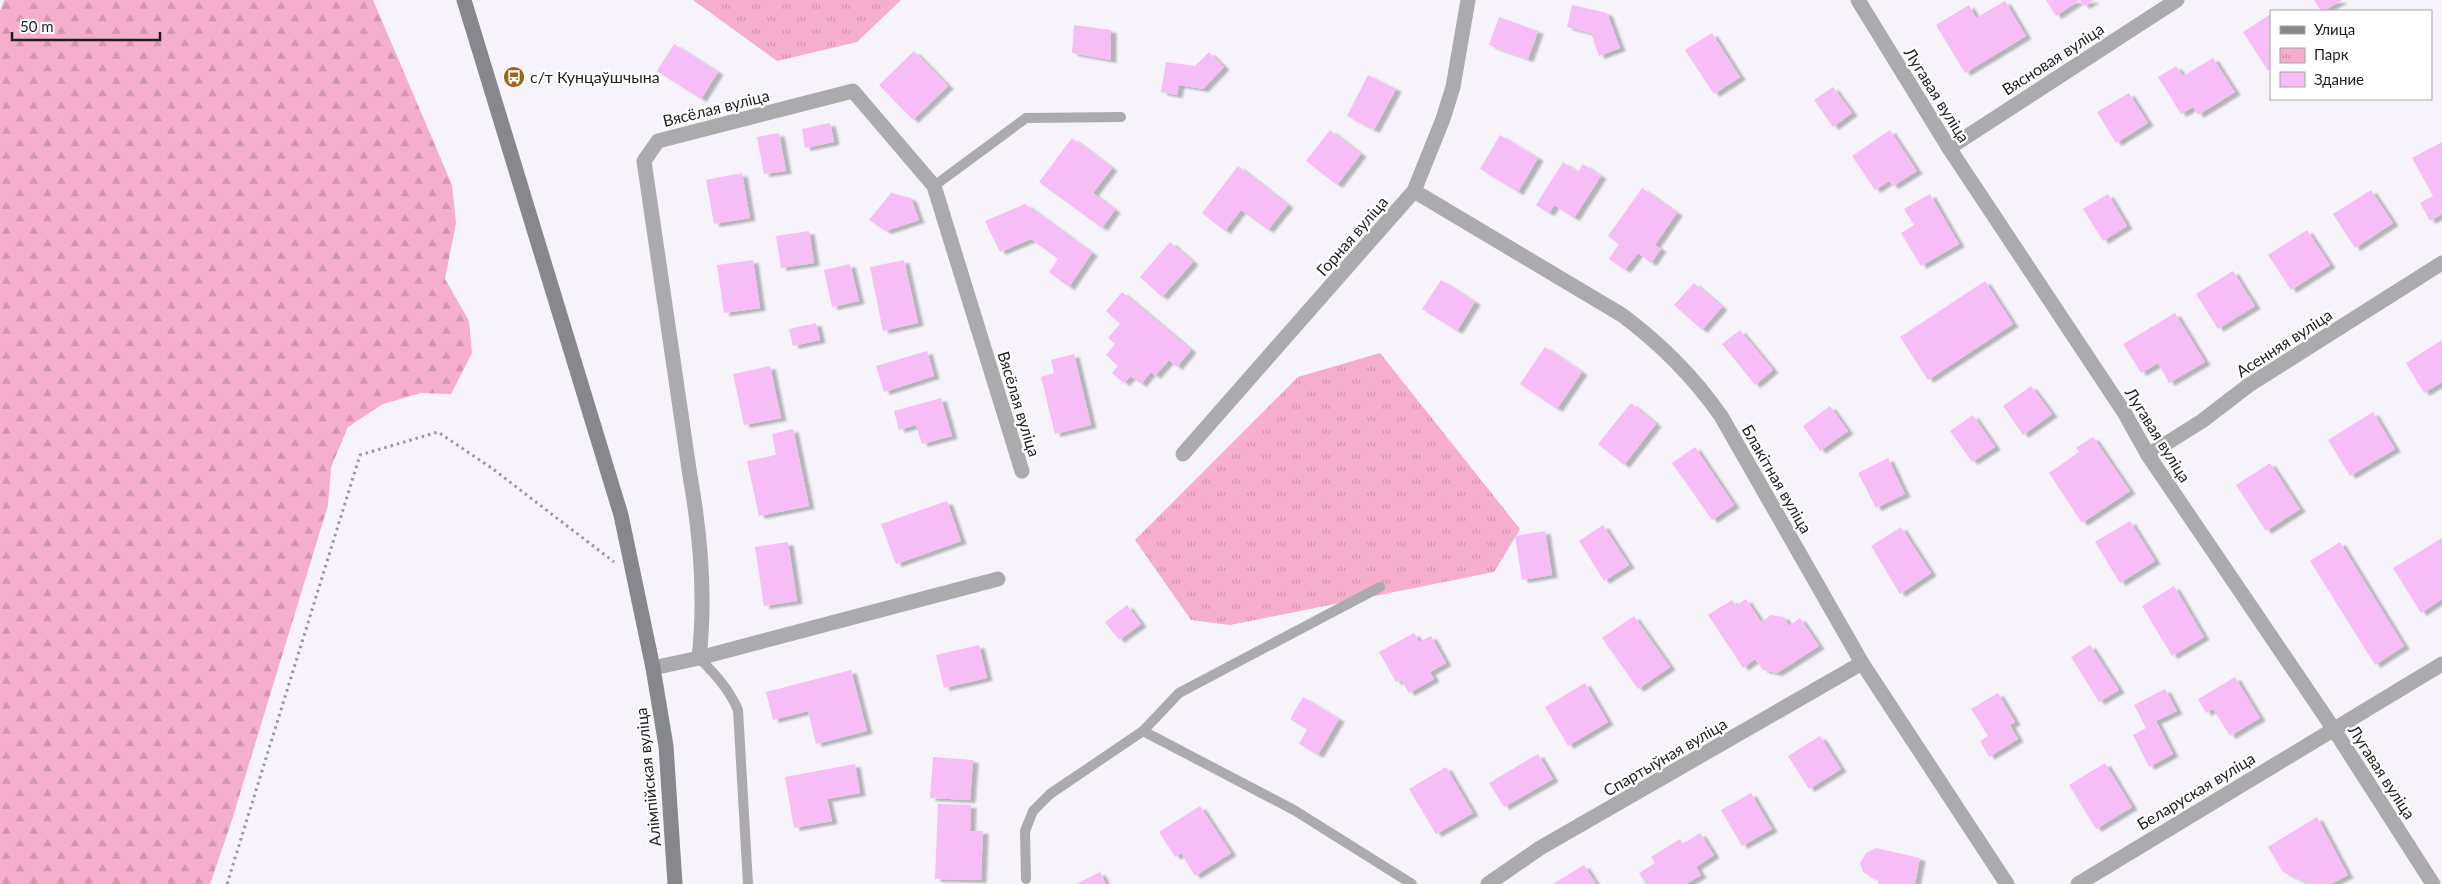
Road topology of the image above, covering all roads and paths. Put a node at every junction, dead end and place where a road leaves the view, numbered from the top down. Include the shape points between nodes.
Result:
1 (464, 0) edge
2 (1468, 0) edge
3 (1858, 0) edge
4 (2177, 0) edge
5 (1121, 117) dead end
6 (1949, 148) junction
7 (934, 186) junction
8 (1414, 192) junction
9 (2442, 264) edge
10 (1183, 454) dead end
11 (2148, 455) junction
12 (1022, 471) dead end
13 (636, 579) junction
14 (998, 579) dead end
15 (1380, 587) dead end
16 (699, 658) junction
17 (1862, 663) junction
18 (2442, 664) edge
19 (653, 668) junction
20 (2333, 728) junction
21 (1143, 731) junction
22 (1026, 879) dead end
23 (227, 884) edge
24 (675, 884) edge
25 (748, 884) edge
26 (1412, 884) edge
27 (1488, 884) edge
28 (2007, 884) edge
29 (2078, 884) edge
30 (2434, 884) edge

1 - 13 street, Алімпійская вуліца via 600,441
2 - 8 street, Горная вуліца via 1453,87
3 - 6 street, Лугавая вуліца
4 - 6 street, Вясновая вуліца
5 - 7 lane via 1026,118
6 - 11 street, Лугавая вуліца via 2124,412
7 - 12 street, Вясёлая вуліца
7 - 16 street, Вясёлая вуліца via 853,91 658,140 644,161 700,528 704,609
8 - 10 street, Горная вуліца
8 - 17 street, Блакітная вуліца via 1622,314 1676,360 1721,416
9 - 11 street, Асенняя вуліца via 2249,385 2202,421
11 - 20 street, Лугавая вуліца
13 - 19 street, Алімпійская вуліца
13 - 23 path via 438,432 360,455
14 - 16 street
15 - 21 lane via 1180,693
16 - 19 street
16 - 25 lane via 723,683 738,710
17 - 27 street, Спартыўная вуліца via 1540,848
17 - 28 street, Блакітная вуліца
18 - 20 street, Беларуская вуліца
19 - 24 street, Алімпійская вуліца via 666,746
20 - 29 street, Беларуская вуліца
20 - 30 street, Лугавая вуліца
21 - 22 lane via 1050,794 1033,811 1025,831
21 - 26 lane via 1294,810

